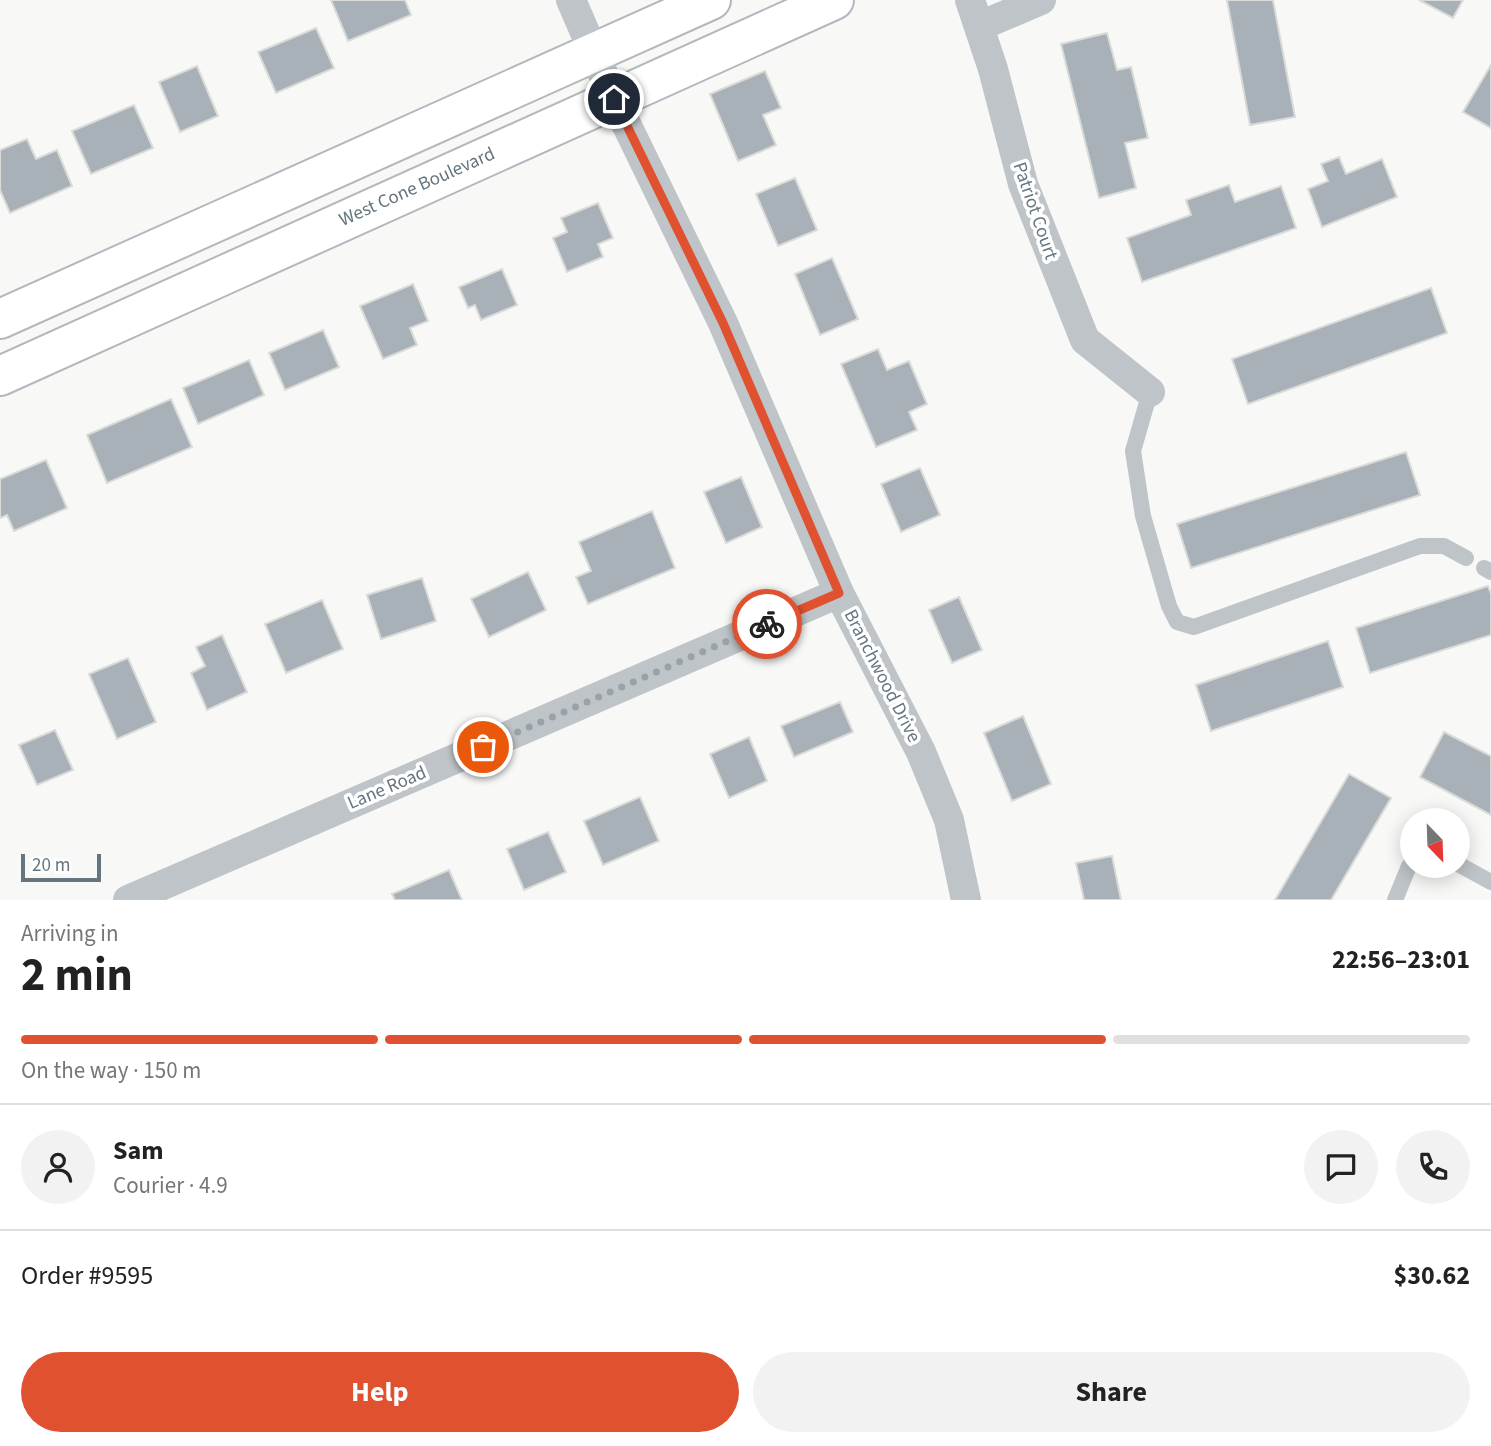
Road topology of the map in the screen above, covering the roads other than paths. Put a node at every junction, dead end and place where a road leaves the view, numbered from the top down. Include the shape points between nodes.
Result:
1 (570, 0) edge
2 (711, 0) edge
3 (834, 0) edge
4 (1041, 0) edge
5 (975, 13) edge
6 (594, 52) junction
7 (614, 99) junction
8 (0, 319) edge
9 (0, 376) edge
10 (1150, 392) joint
11 (1466, 558) dead end
12 (839, 593) junction
13 (1470, 870) edge
14 (1404, 878) edge
15 (1491, 881) edge
16 (128, 900) edge
17 (967, 900) edge
18 (1395, 900) edge

1 - 6 street, Branchwood Drive
2 - 6 main road
3 - 7 main road, West Cone Boulevard
4 - 5 street
5 - 10 street, Patriot Court via 1023,184 1085,340
6 - 7 street, Branchwood Drive
6 - 8 main road
7 - 9 main road, West Cone Boulevard
7 - 12 street, Branchwood Drive via 723,323
10 - 11 lane via 1133,451 1143,516 1177,622 1194,627 1420,546 1444,546
12 - 16 street, Lane Road
12 - 17 street, Branchwood Drive via 921,752 949,820
13 - 15 lane
14 - 18 lane

